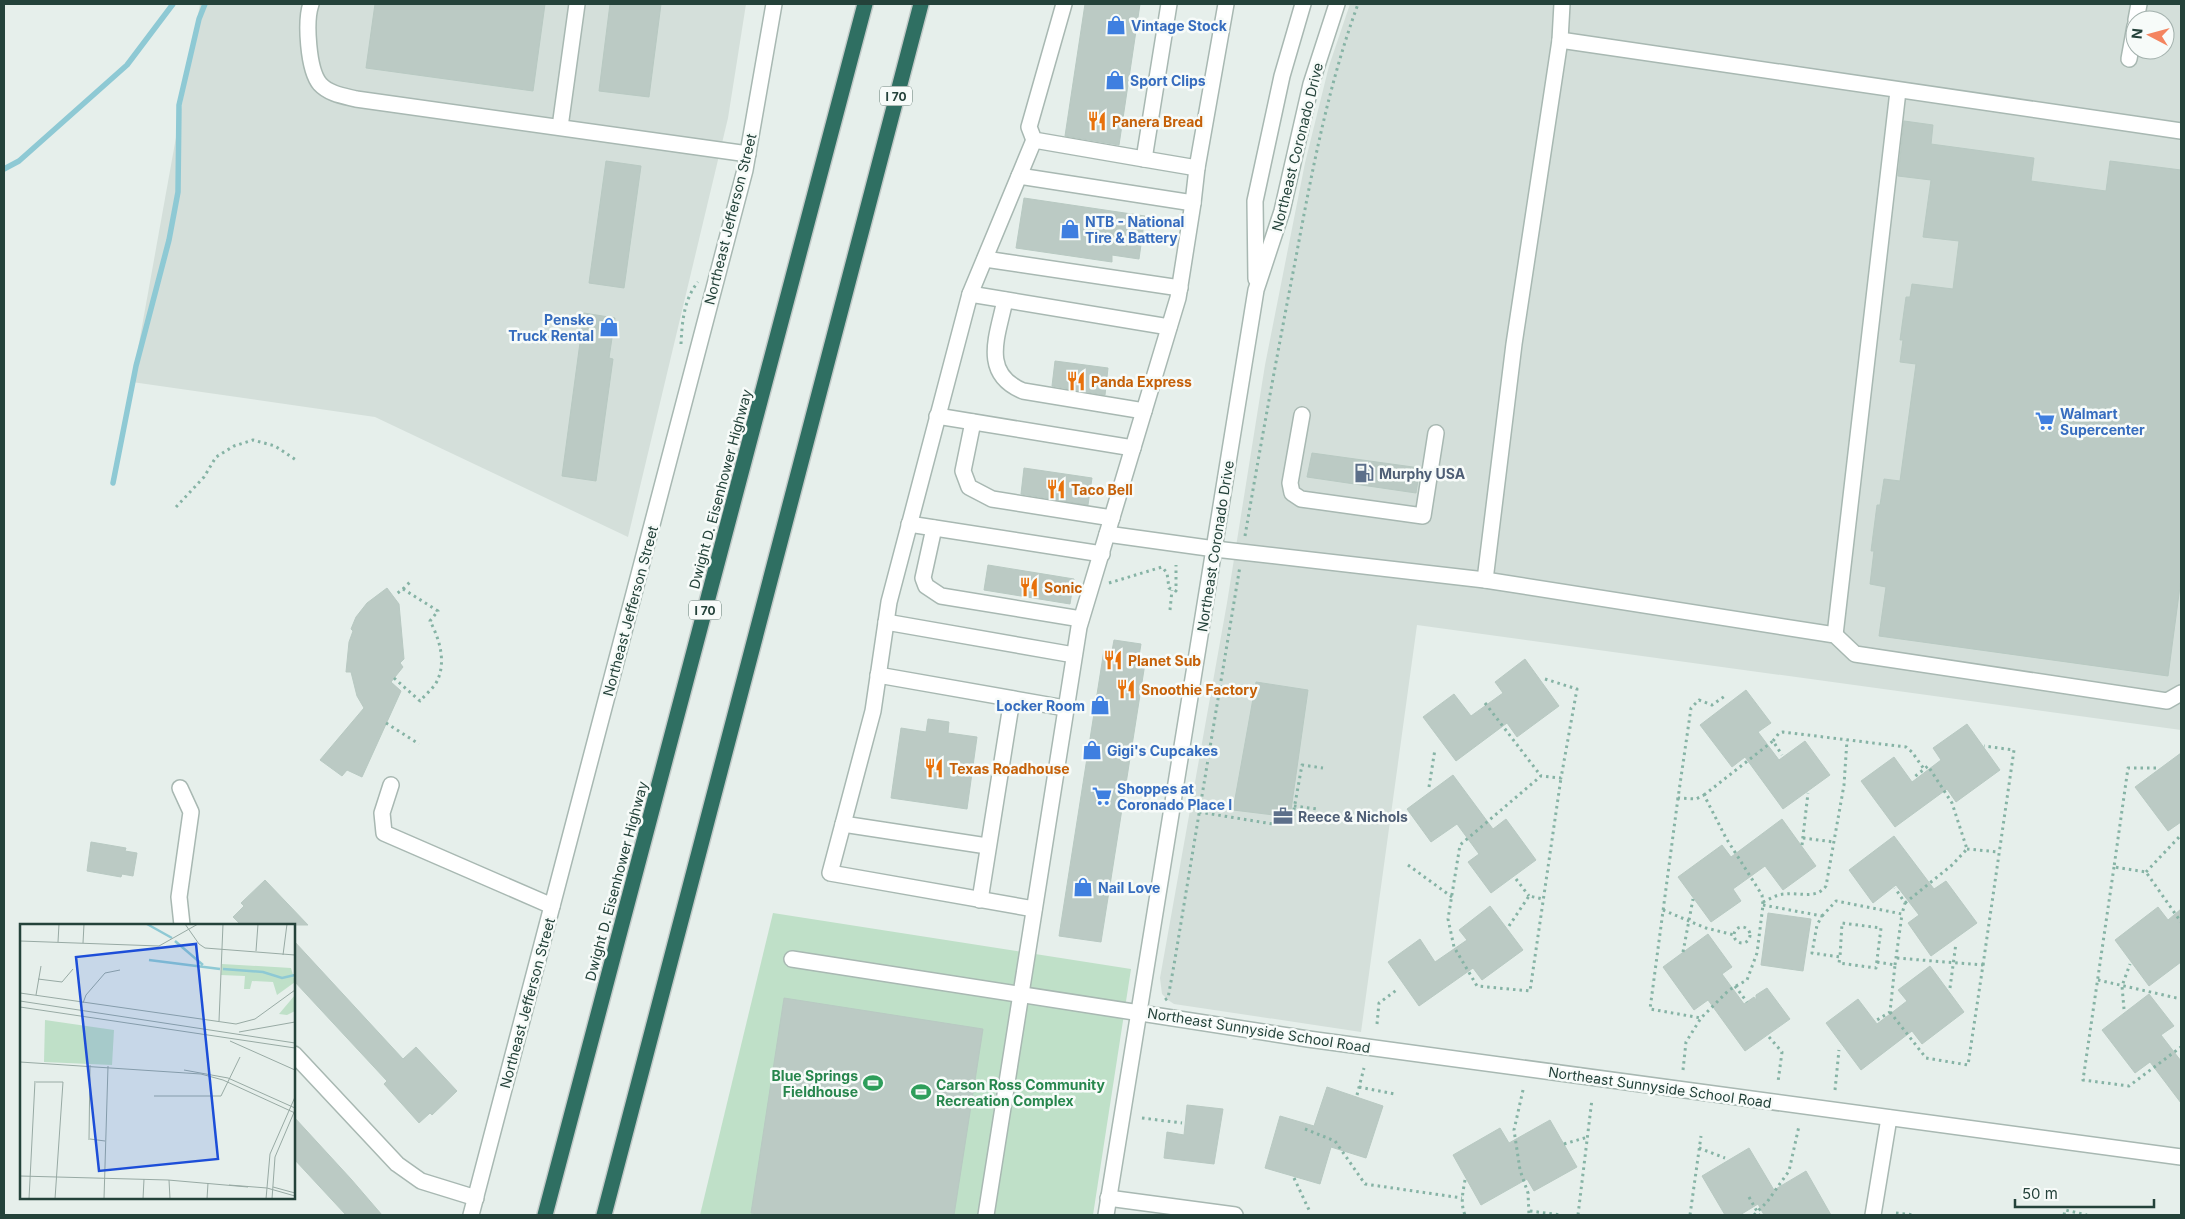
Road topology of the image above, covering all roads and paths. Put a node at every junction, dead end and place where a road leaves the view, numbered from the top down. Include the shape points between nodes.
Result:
1 (311, 4) edge
2 (577, 4) edge
3 (774, 4) edge
4 (865, 4) edge
5 (920, 4) edge
6 (1064, 4) edge
7 (1169, 4) edge
8 (1226, 4) edge
9 (1303, 4) edge
10 (1337, 4) edge
11 (1358, 4) edge
12 (1562, 4) edge
13 (1560, 40) junction
14 (1898, 91) junction
15 (560, 127) junction
16 (2181, 131) edge
17 (1034, 140) junction
18 (748, 154) junction
19 (1144, 159) junction
20 (1196, 168) junction
21 (1019, 176) junction
22 (1193, 203) junction
23 (984, 259) junction
24 (703, 275) dead end
25 (1180, 288) junction
26 (1256, 290) junction
27 (970, 294) junction
28 (1004, 300) junction
29 (1169, 327) junction
30 (681, 345) dead end
31 (1144, 410) junction
32 (1302, 415) dead end
33 (937, 416) junction
34 (973, 422) junction
35 (1436, 433) dead end
36 (1133, 448) junction
37 (296, 460) dead end
38 (176, 507) dead end
39 (1250, 507) dead end
40 (1112, 518) junction
41 (909, 524) junction
42 (934, 528) junction
43 (1107, 534) junction
44 (1215, 549) junction
45 (1102, 554) junction
46 (1176, 565) dead end
47 (1485, 580) junction
48 (410, 582) dead end
49 (1106, 584) dead end
50 (403, 589) junction
51 (1172, 590) junction
52 (1236, 593) dead end
53 (394, 595) dead end
54 (1170, 610) dead end
55 (1081, 619) junction
56 (886, 622) junction
57 (1835, 635) junction
58 (1074, 655) junction
59 (878, 675) junction
60 (394, 678) dead end
61 (1545, 679) dead end
62 (2181, 693) edge
63 (1725, 696) dead end
64 (1012, 699) junction
65 (1485, 703) dead end
66 (1065, 708) junction
67 (386, 724) dead end
68 (1847, 740) junction
69 (1773, 741) junction
70 (419, 744) dead end
71 (1984, 746) dead end
72 (1435, 749) dead end
73 (1782, 754) dead end
74 (1324, 768) dead end
75 (2156, 768) dead end
76 (1924, 770) junction
77 (1541, 776) junction
78 (1561, 778) junction
79 (1913, 778) dead end
80 (391, 785) dead end
81 (1429, 787) dead end
82 (180, 788) dead end
83 (1808, 793) dead end
84 (1704, 795) junction
85 (1678, 798) junction
86 (1294, 806) junction
87 (1317, 810) dead end
88 (1199, 812) junction
89 (843, 824) junction
90 (2181, 835) edge
91 (1803, 838) junction
92 (1834, 842) junction
93 (1802, 845) dead end
94 (987, 846) junction
95 (1967, 849) junction
96 (1999, 852) junction
97 (1408, 865) dead end
98 (2114, 867) junction
99 (2146, 872) junction
100 (1516, 879) dead end
101 (1894, 888) dead end
102 (1529, 896) junction
103 (1452, 897) junction
104 (1693, 899) dead end
105 (980, 900) junction
106 (1544, 900) junction
107 (1905, 902) junction
108 (1763, 904) junction
109 (552, 906) junction
110 (1034, 909) junction
111 (1663, 910) junction
112 (1902, 914) junction
113 (1822, 916) junction
114 (1690, 921) junction
115 (2181, 922) edge
116 (182, 924) edge
117 (1509, 926) dead end
118 (1734, 935) junction
119 (1750, 937) junction
120 (1759, 938) junction
121 (1956, 943) dead end
122 (1683, 952) dead end
123 (1840, 956) junction
124 (1896, 958) junction
125 (792, 959) dead end
126 (1877, 962) junction
127 (1954, 962) junction
128 (2130, 964) dead end
129 (1896, 965) junction
130 (1983, 965) junction
131 (2098, 980) junction
132 (1735, 986) junction
133 (2122, 986) junction
134 (1950, 988) dead end
135 (1398, 989) dead end
136 (1020, 994) junction
137 (1168, 998) dead end
138 (2181, 999) edge
139 (1747, 1002) dead end
140 (2124, 1009) dead end
141 (1139, 1012) junction
142 (1890, 1012) junction
143 (1701, 1018) junction
144 (1877, 1020) dead end
145 (1377, 1024) dead end
146 (1769, 1037) dead end
147 (2181, 1047) edge
148 (1839, 1050) dead end
149 (295, 1055) edge
150 (1364, 1068) dead end
151 (1683, 1070) dead end
152 (1778, 1082) dead end
153 (1359, 1088) junction
154 (1523, 1090) dead end
155 (1835, 1090) dead end
156 (1357, 1094) dead end
157 (1395, 1094) dead end
158 (1592, 1099) dead end
159 (1142, 1118) dead end
160 (1889, 1118) junction
161 (1182, 1123) dead end
162 (1799, 1126) dead end
163 (1305, 1129) dead end
164 (1701, 1136) dead end
165 (1588, 1137) junction
166 (1564, 1144) dead end
167 (1699, 1148) junction
168 (1725, 1158) dead end
169 (2181, 1158) edge
170 (1294, 1178) dead end
171 (1465, 1180) dead end
172 (1748, 1197) dead end
173 (476, 1198) junction
174 (1108, 1198) junction
175 (1462, 1198) junction
176 (1310, 1212) dead end
177 (1530, 1213) edge
178 (1759, 1213) edge
179 (1896, 1213) dead end
180 (471, 1215) edge
181 (545, 1215) edge
182 (604, 1215) edge
183 (986, 1215) edge
184 (1106, 1215) edge
185 (1235, 1215) edge
186 (1465, 1215) edge
187 (1561, 1215) edge
188 (1578, 1215) edge
189 (1690, 1215) edge
190 (1754, 1215) edge
191 (1873, 1215) edge
192 (1915, 1215) edge
193 (2064, 1215) edge
194 (2087, 1215) edge

1 - 15 street via 311,60 314,74 329,92 356,99
2 - 15 street
3 - 18 street, Northeast Jefferson Street
4 - 181 highway, Dwight D. Eisenhower Highway / I 70
5 - 182 highway, I 70
6 - 17 street via 1030,127
7 - 19 street
8 - 20 street
9 - 26 street, Northeast Coronado Drive via 1282,76 1255,201
10 - 26 street, Northeast Coronado Drive via 1311,84 1282,211
11 - 39 path via 1316,154
12 - 13 street
13 - 14 street
13 - 47 street via 1514,344
14 - 16 street
14 - 57 street
15 - 18 street
17 - 19 street
17 - 21 street
18 - 109 street, Northeast Jefferson Street
19 - 20 street
20 - 22 street
21 - 22 street
21 - 23 street
22 - 25 street
23 - 25 street
23 - 27 street
24 - 30 path via 689,292
25 - 29 street
26 - 44 street, Northeast Coronado Drive
27 - 28 street
27 - 33 street
28 - 29 street
28 - 31 street via 993,356 999,372 1013,387
29 - 31 street
31 - 36 street
32 - 35 street via 1290,483 1292,493 1301,499 1414,515 1423,516
33 - 34 street
33 - 41 street
34 - 36 street
34 - 40 street via 963,470 969,487 992,499
36 - 40 street
37 - 38 path via 276,446 253,440 234,446 216,458 204,477
40 - 43 street
41 - 42 street
41 - 56 street
42 - 45 street
42 - 55 street via 923,578 926,586 941,596
43 - 44 street
43 - 45 street
44 - 47 street
44 - 141 street, Northeast Coronado Drive
45 - 55 street
46 - 51 path via 1176,591
47 - 57 street
48 - 50 path
49 - 51 path via 1162,567
50 - 53 path
50 - 60 path via 438,611 430,621 440,647 442,664 437,681 420,701
51 - 54 path
52 - 88 path
55 - 58 street
56 - 58 street
56 - 59 street
57 - 62 street via 1855,654 2167,701
58 - 66 street
59 - 64 street
59 - 89 street via 873,711
61 - 78 path via 1577,689
63 - 85 path via 1712,705 1699,700 1691,708
64 - 66 street
64 - 94 street
65 - 77 path
66 - 110 street
67 - 70 path
68 - 69 path via 1783,732
68 - 76 path via 1906,747
68 - 92 path via 1844,785
69 - 73 path
69 - 84 path
71 - 96 path via 2014,750
72 - 81 path
74 - 86 path via 1302,765
75 - 98 path via 2128,768
76 - 79 path
76 - 95 path via 1928,766 1952,803
77 - 78 path
77 - 103 path via 1460,845
78 - 106 path
80 - 109 street via 382,812 384,833
82 - 116 street via 191,812 179,896
83 - 91 path
84 - 85 path via 1696,799
84 - 108 path via 1726,838 1762,895
85 - 111 path
86 - 87 path
86 - 88 path via 1289,822 1273,824
88 - 137 path
89 - 94 street
89 - 105 street via 830,873
90 - 99 path
91 - 92 path
91 - 93 path
92 - 108 path via 1828,881 1823,890 1805,895 1785,894
94 - 105 street
95 - 96 path
95 - 107 path
96 - 130 path
97 - 103 path
98 - 99 path
98 - 131 path
99 - 115 path
100 - 102 path
101 - 107 path
102 - 106 path
102 - 117 path
103 - 106 path via 1448,919 1454,947 1478,986 1530,992
104 - 114 path
105 - 110 street
107 - 112 path
108 - 113 path
108 - 120 path
109 - 173 street, Northeast Jefferson Street
110 - 136 street
111 - 114 path
111 - 143 path via 1650,1009
112 - 113 path via 1836,901
112 - 124 path
113 - 123 path via 1812,953
114 - 118 path
114 - 122 path
118 - 119 path via 1743,944
118 - 119 path via 1736,930 1744,927 1750,932
119 - 120 path
120 - 132 path via 1747,980
121 - 127 path
123 - 126 path via 1839,963 1876,968
123 - 126 path via 1842,923 1881,928
124 - 127 path
124 - 129 path
125 - 136 street, Northeast Sunnyside School Road
126 - 129 path
127 - 130 path
127 - 134 path
128 - 133 path
129 - 142 path
130 - 142 path via 1968,1065 1926,1058
131 - 133 path
131 - 147 path via 2083,1080 2129,1086
132 - 139 path
132 - 143 path
133 - 138 path
133 - 140 path
135 - 145 path via 1379,1003
136 - 141 street, Northeast Sunnyside School Road
136 - 183 street
141 - 160 street, Northeast Sunnyside School Road via 1308,1039
141 - 174 street, Northeast Coronado Drive
142 - 144 path
143 - 151 path via 1686,1042
146 - 152 path via 1782,1052
148 - 155 path
149 - 173 street via 397,1164 421,1181
150 - 153 path
153 - 156 path
153 - 157 path
154 - 177 path via 1514,1130
158 - 165 path
159 - 161 path
160 - 169 street, Northeast Sunnyside School Road
160 - 191 street
162 - 178 path via 1789,1171
163 - 175 path via 1335,1141 1365,1184
164 - 167 path
165 - 166 path
165 - 188 path
167 - 168 path
167 - 189 path
170 - 176 path
171 - 175 path
172 - 178 path
173 - 180 street, Northeast Jefferson Street
174 - 184 street, Northeast Coronado Drive
174 - 185 street
175 - 186 path
177 - 187 path
178 - 190 path
179 - 192 path
193 - 194 path via 2065,1210

